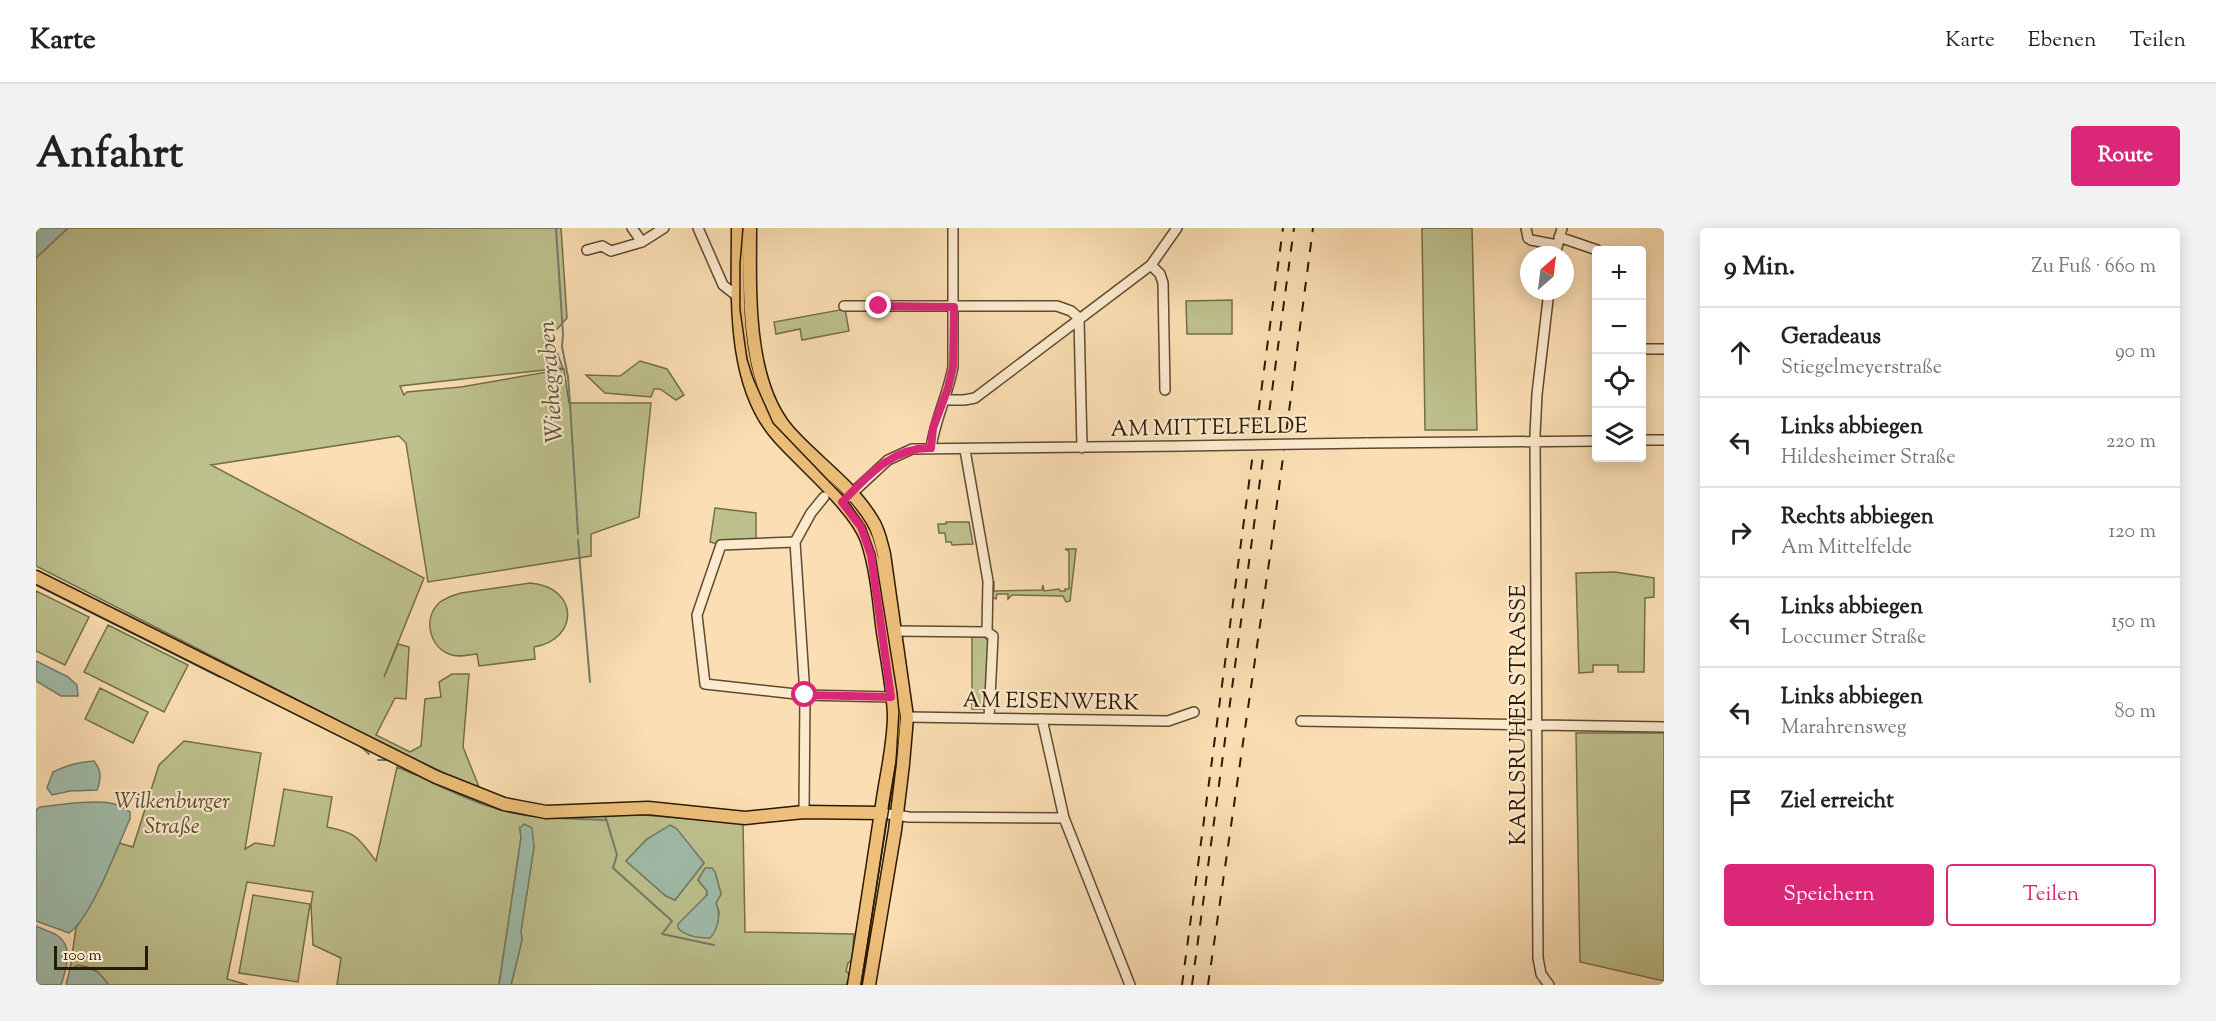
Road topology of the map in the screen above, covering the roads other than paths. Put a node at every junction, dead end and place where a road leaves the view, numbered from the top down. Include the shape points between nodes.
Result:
1 (632, 228) edge
2 (664, 228) edge
3 (698, 228) edge
4 (738, 228) edge
5 (750, 228) edge
6 (953, 228) edge
7 (1177, 228) edge
8 (1526, 228) edge
9 (1558, 241) edge
10 (642, 242) junction
11 (1592, 249) edge
12 (587, 250) dead end
13 (1151, 265) junction
14 (737, 296) junction
15 (1548, 300) edge
16 (844, 306) dead end
17 (954, 307) junction
18 (1079, 318) junction
19 (1664, 349) edge
20 (1646, 350) edge
21 (1165, 390) dead end
22 (944, 400) junction
23 (1646, 440) edge
24 (1664, 440) edge
25 (1592, 441) edge
26 (1535, 442) junction
27 (931, 448) junction
28 (1082, 448) junction
29 (965, 450) junction
30 (824, 497) dead end
31 (846, 498) junction
32 (795, 542) junction
33 (36, 578) edge
34 (895, 631) junction
35 (987, 632) junction
36 (805, 695) junction
37 (891, 697) junction
38 (1194, 712) dead end
39 (907, 717) junction
40 (989, 718) junction
41 (1042, 719) junction
42 (1301, 721) dead end
43 (1536, 726) junction
44 (1664, 727) edge
45 (804, 812) junction
46 (881, 813) junction
47 (897, 815) junction
48 (1064, 818) junction
49 (854, 985) edge
50 (870, 985) edge
51 (1130, 985) edge
52 (1549, 985) edge

1 - 10 street
2 - 10 street
3 - 14 street via 723,285
4 - 14 main road
5 - 31 main road via 752,331 766,392 786,429
6 - 17 street
7 - 13 street
8 - 9 street via 1531,240
9 - 11 street
10 - 12 street via 611,251 602,246
13 - 18 street
13 - 21 street via 1163,283
14 - 31 main road via 745,365 765,417 777,435
15 - 26 street, KARLSRUHER STRASSE
16 - 17 street
17 - 18 street via 1063,306
17 - 22 street via 953,367
18 - 22 street via 975,398
18 - 28 street
19 - 20 street
22 - 27 street via 933,428
23 - 24 street
25 - 26 street, AM MITTELFELDE
26 - 28 street, AM MITTELFELDE, bridge
26 - 43 street, KARLSRUHER STRASSE
27 - 29 street, AM MITTELFELDE
27 - 31 street, AM MITTELFELDE via 912,449 888,460
28 - 29 street, AM MITTELFELDE
29 - 35 street via 988,581
30 - 32 street
31 - 34 main road via 864,508 878,531
31 - 37 main road via 871,555
32 - 36 street
32 - 36 street via 721,545 698,615 705,684
33 - 45 main road via 436,777 504,804 546,812 648,808 745,818
34 - 35 street
34 - 39 main road
35 - 40 street via 993,636
36 - 37 street
36 - 45 street
37 - 46 main road via 894,716
38 - 41 street, AM EISENWERK via 1168,721
39 - 40 street, AM EISENWERK
39 - 47 main road
40 - 41 street, AM EISENWERK
41 - 48 street
42 - 43 street
43 - 44 street
43 - 52 street, KARLSRUHER STRASSE via 1538,958 1541,974
45 - 46 main road
46 - 47 street
46 - 49 main road
47 - 48 street
47 - 50 main road
48 - 51 street

